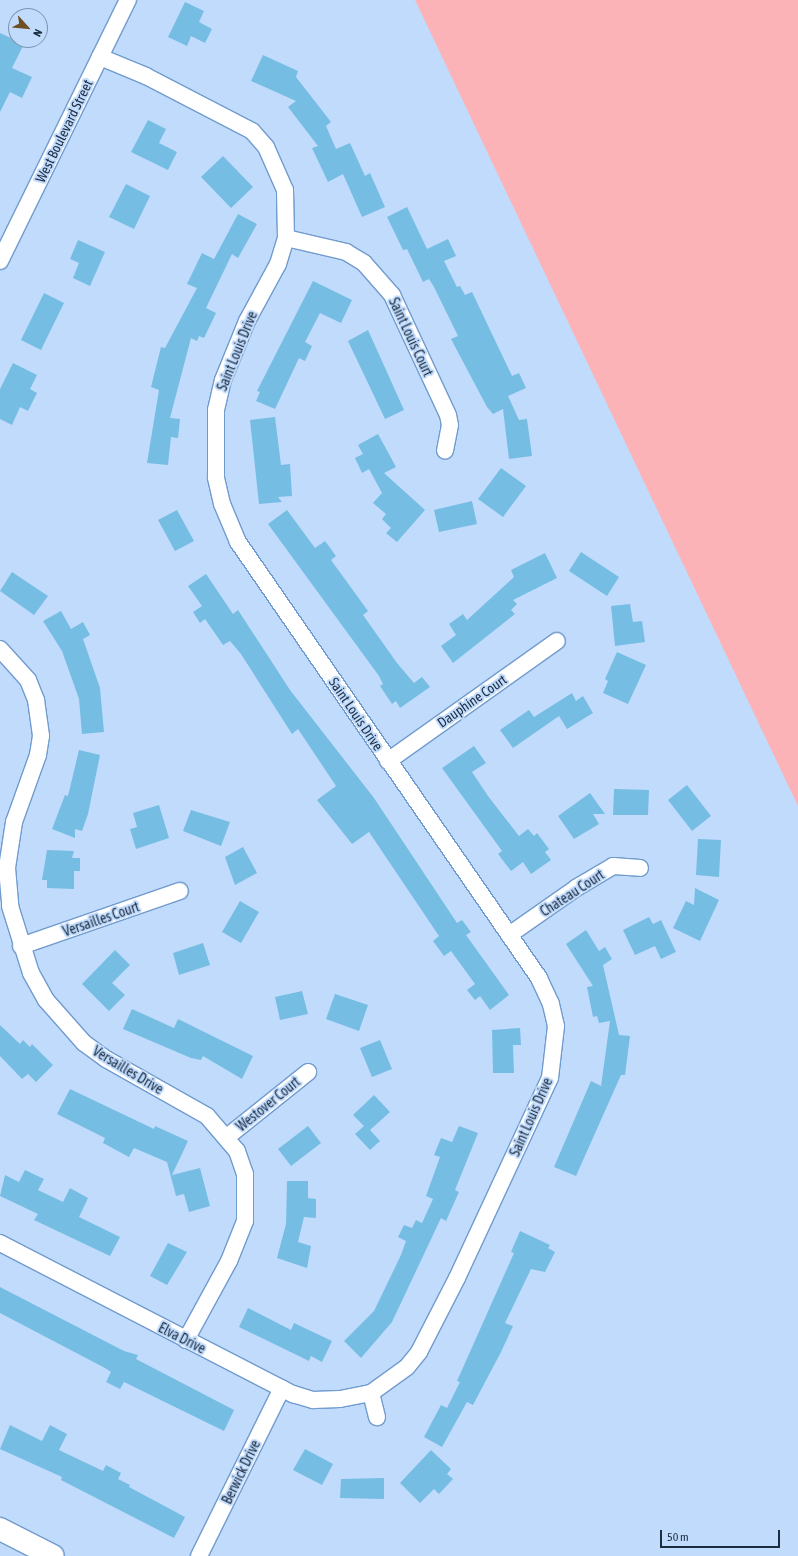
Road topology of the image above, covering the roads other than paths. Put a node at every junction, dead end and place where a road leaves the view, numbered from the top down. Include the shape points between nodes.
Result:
1 (128, 0) edge
2 (100, 57) junction
3 (286, 238) junction
4 (0, 261) edge
5 (445, 451) dead end
6 (557, 641) dead end
7 (0, 648) edge
8 (388, 761) junction
9 (640, 868) dead end
10 (180, 891) dead end
11 (509, 935) junction
12 (21, 946) junction
13 (308, 1072) dead end
14 (228, 1137) junction
15 (0, 1243) edge
16 (186, 1340) junction
17 (282, 1388) junction
18 (372, 1393) junction
19 (377, 1417) dead end
20 (0, 1529) edge
21 (53, 1556) edge
22 (199, 1556) edge

1 - 2 street, West Boulevard Street
2 - 3 street, Saint Louis Drive via 146,76 252,131 266,147 285,190
2 - 4 street, West Boulevard Street
3 - 5 street, Saint Louis Court via 346,252 364,263 392,295 448,415 450,425
3 - 8 street, Saint Louis Drive via 278,264 247,320 223,380 216,410 216,477 222,504 238,542
6 - 8 street, Dauphine Court
7 - 12 street, Versailles Drive via 28,680 36,700 41,736 38,755 14,822 8,868 10,906
8 - 11 street, Saint Louis Drive
9 - 11 street, Chateau Court via 614,866 576,888
10 - 12 street, Versailles Court
11 - 18 street, Saint Louis Drive via 539,978 551,1004 556,1026 550,1078 419,1352 407,1367
12 - 14 street, Versailles Drive via 46,1000 84,1043 106,1060 207,1116
13 - 14 street, Westover Court
14 - 16 street, Versailles Drive via 246,1174 245,1221 229,1261
15 - 16 street, Elva Drive
16 - 17 street, Elva Drive
17 - 18 street, Elva Drive via 313,1400 340,1400
17 - 22 street, Berwick Drive
18 - 19 street
20 - 21 main road

